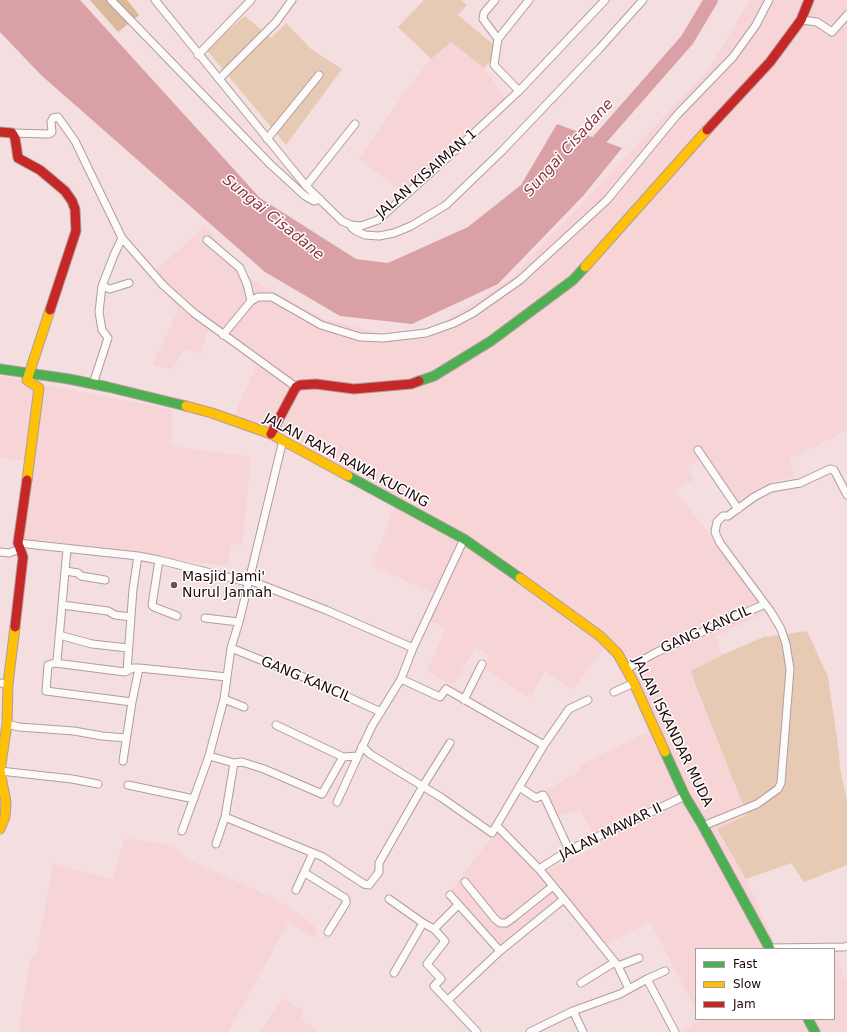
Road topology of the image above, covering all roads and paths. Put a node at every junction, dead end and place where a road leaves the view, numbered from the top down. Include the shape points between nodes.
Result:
1 (111, 0) edge
2 (155, 0) edge
3 (251, 0) edge
4 (292, 0) edge
5 (495, 0) edge
6 (529, 0) edge
7 (605, 0) edge
8 (643, 0) edge
9 (770, 0) edge
10 (809, 0) edge
11 (847, 16) edge
12 (801, 20) junction
13 (498, 39) junction
14 (198, 55) junction
15 (319, 75) dead end
16 (219, 79) junction
17 (519, 91) junction
18 (355, 124) dead end
19 (0, 132) edge
20 (12, 133) junction
21 (267, 139) junction
22 (306, 186) junction
23 (320, 200) junction
24 (351, 225) junction
25 (122, 238) junction
26 (207, 240) dead end
27 (130, 283) dead end
28 (102, 286) junction
29 (251, 301) junction
30 (223, 335) junction
31 (0, 369) edge
32 (30, 373) junction
33 (93, 384) junction
34 (296, 387) junction
35 (271, 434) junction
36 (283, 440) junction
37 (698, 450) dead end
38 (847, 495) edge
39 (738, 510) junction
40 (464, 539) junction
41 (19, 546) junction
42 (67, 549) junction
43 (0, 552) edge
44 (138, 556) junction
45 (159, 560) junction
46 (66, 571) junction
47 (105, 580) dead end
48 (248, 581) junction
49 (765, 604) junction
50 (62, 605) junction
51 (177, 616) dead end
52 (131, 617) junction
53 (205, 618) dead end
54 (239, 622) junction
55 (59, 635) junction
56 (128, 648) junction
57 (231, 648) junction
58 (413, 648) junction
59 (55, 663) junction
60 (482, 664) dead end
61 (139, 668) junction
62 (626, 669) junction
63 (127, 671) junction
64 (226, 677) junction
65 (401, 679) junction
66 (634, 683) junction
67 (4, 684) edge
68 (614, 692) dead end
69 (224, 699) junction
70 (464, 700) junction
71 (588, 700) dead end
72 (132, 702) junction
73 (244, 707) dead end
74 (382, 712) junction
75 (7, 724) junction
76 (276, 725) dead end
77 (126, 738) junction
78 (450, 743) dead end
79 (544, 745) junction
80 (362, 746) junction
81 (209, 756) junction
82 (358, 756) junction
83 (343, 757) junction
84 (123, 761) dead end
85 (234, 763) junction
86 (0, 771) edge
87 (98, 784) dead end
88 (128, 785) dead end
89 (423, 786) junction
90 (519, 787) junction
91 (685, 796) junction
92 (194, 799) junction
93 (337, 802) dead end
94 (225, 817) junction
95 (497, 826) junction
96 (704, 826) junction
97 (0, 829) edge
98 (182, 831) dead end
99 (216, 844) dead end
100 (569, 850) junction
101 (313, 854) junction
102 (539, 869) junction
103 (305, 873) junction
104 (464, 882) dead end
105 (554, 886) junction
106 (296, 890) dead end
107 (450, 895) dead end
108 (389, 899) dead end
109 (564, 899) junction
110 (458, 905) junction
111 (423, 923) junction
112 (434, 929) junction
113 (328, 932) dead end
114 (847, 946) edge
115 (770, 948) edge
116 (500, 951) junction
117 (639, 958) dead end
118 (616, 964) junction
119 (665, 971) dead end
120 (394, 973) dead end
121 (647, 979) junction
122 (581, 983) dead end
123 (629, 989) junction
124 (448, 1000) junction
125 (573, 1011) junction
126 (809, 1020) edge
127 (477, 1032) edge
128 (530, 1032) edge
129 (582, 1032) edge
130 (675, 1032) edge
131 (815, 1032) edge

1 - 23 street via 270,164 305,196 314,201
2 - 14 street
3 - 14 street
4 - 16 street via 276,22
5 - 13 street via 484,13 483,19
6 - 13 street
7 - 17 street, JALAN KISAIMAN 1
8 - 24 street via 502,151 446,205 394,233 365,235
9 - 29 street via 733,57 677,115 607,200 520,280 473,313 426,333 383,338 360,337 321,325 272,297 258,297
10 - 12 street
11 - 12 street via 832,32 817,22
12 - 34 street via 770,62 573,280 491,341 434,376 411,384 354,389 316,384
13 - 17 street via 494,65
14 - 16 street
15 - 21 street
16 - 21 street
17 - 24 street, JALAN KISAIMAN 1 via 378,220 361,226
18 - 22 street
19 - 20 street
20 - 25 street via 49,134 52,132 53,118 58,117 74,141
20 - 32 street via 18,158 40,170 65,191 75,209 76,231
21 - 22 street
22 - 23 street
23 - 24 street via 342,221
25 - 28 street
25 - 30 street via 163,285 194,314
26 - 29 street via 240,268
27 - 28 street via 110,289
28 - 33 street via 102,330 108,338
29 - 30 street
30 - 34 street
31 - 32 street, JALAN RAYA RAWA KUCING
32 - 33 street, JALAN RAYA RAWA KUCING
32 - 41 street via 27,380 39,388
33 - 35 street, JALAN RAYA RAWA KUCING via 212,413
34 - 35 street
35 - 36 street, JALAN RAYA RAWA KUCING
36 - 40 street, JALAN RAYA RAWA KUCING
36 - 48 street
37 - 39 street
38 - 39 street via 834,470 830,469 800,483 770,488
39 - 49 street via 717,522 715,532 720,543
40 - 58 street
40 - 62 street, JALAN ISKANDAR MUDA via 600,636 618,654
41 - 42 street
41 - 43 street via 9,553
41 - 67 street via 23,557
42 - 44 street
42 - 46 street
44 - 45 street
44 - 52 street
45 - 48 street
45 - 51 street via 152,605
46 - 47 street
46 - 50 street
48 - 54 street
48 - 58 street via 326,610
49 - 62 street, GANG KANCIL via 657,652
49 - 96 street via 781,629 790,669 781,783 778,789 757,804
50 - 52 street
50 - 55 street
52 - 56 street
53 - 54 street
54 - 57 street
55 - 56 street via 92,644
55 - 59 street
56 - 63 street
57 - 64 street
57 - 74 street, GANG KANCIL
58 - 65 street
59 - 63 street
59 - 72 street via 48,664 45,689 47,692
60 - 70 street
61 - 63 street
61 - 64 street
61 - 72 street
62 - 66 street, JALAN ISKANDAR MUDA
64 - 69 street
65 - 70 street via 440,697 446,689
65 - 74 street
66 - 68 street
66 - 91 street, JALAN ISKANDAR MUDA
67 - 75 street
69 - 73 street
69 - 81 street
70 - 79 street
71 - 79 street via 569,709
72 - 77 street
74 - 80 street
75 - 77 street
75 - 86 street
76 - 83 street
77 - 84 street
78 - 89 street
79 - 90 street
80 - 82 street
80 - 89 street via 370,754
81 - 85 street
81 - 92 street
82 - 83 street
82 - 93 street
83 - 85 street via 322,794 264,769 242,762
85 - 94 street
86 - 87 street
86 - 97 street via 6,802 5,817
88 - 92 street
89 - 95 street via 492,833
89 - 101 street via 378,863 379,872 369,885 323,857
90 - 95 street
90 - 100 street via 536,798 543,795
91 - 96 street, JALAN ISKANDAR MUDA
91 - 100 street, JALAN MAWAR II
92 - 98 street
94 - 99 street
94 - 101 street
95 - 102 street
96 - 115 street, JALAN ISKANDAR MUDA
100 - 102 street, JALAN MAWAR II
101 - 103 street
102 - 105 street
103 - 106 street
103 - 113 street via 346,900
104 - 105 street via 500,923 513,918
105 - 109 street
107 - 110 street
108 - 111 street
109 - 116 street
109 - 118 street
110 - 112 street
110 - 116 street
111 - 112 street
111 - 120 street
112 - 124 street via 445,941 427,964 442,979 434,986
114 - 115 street
116 - 124 street
117 - 118 street
118 - 122 street
118 - 123 street
119 - 121 street
121 - 123 street
121 - 130 street
123 - 125 street
124 - 127 street
125 - 128 street
125 - 129 street
126 - 131 street

